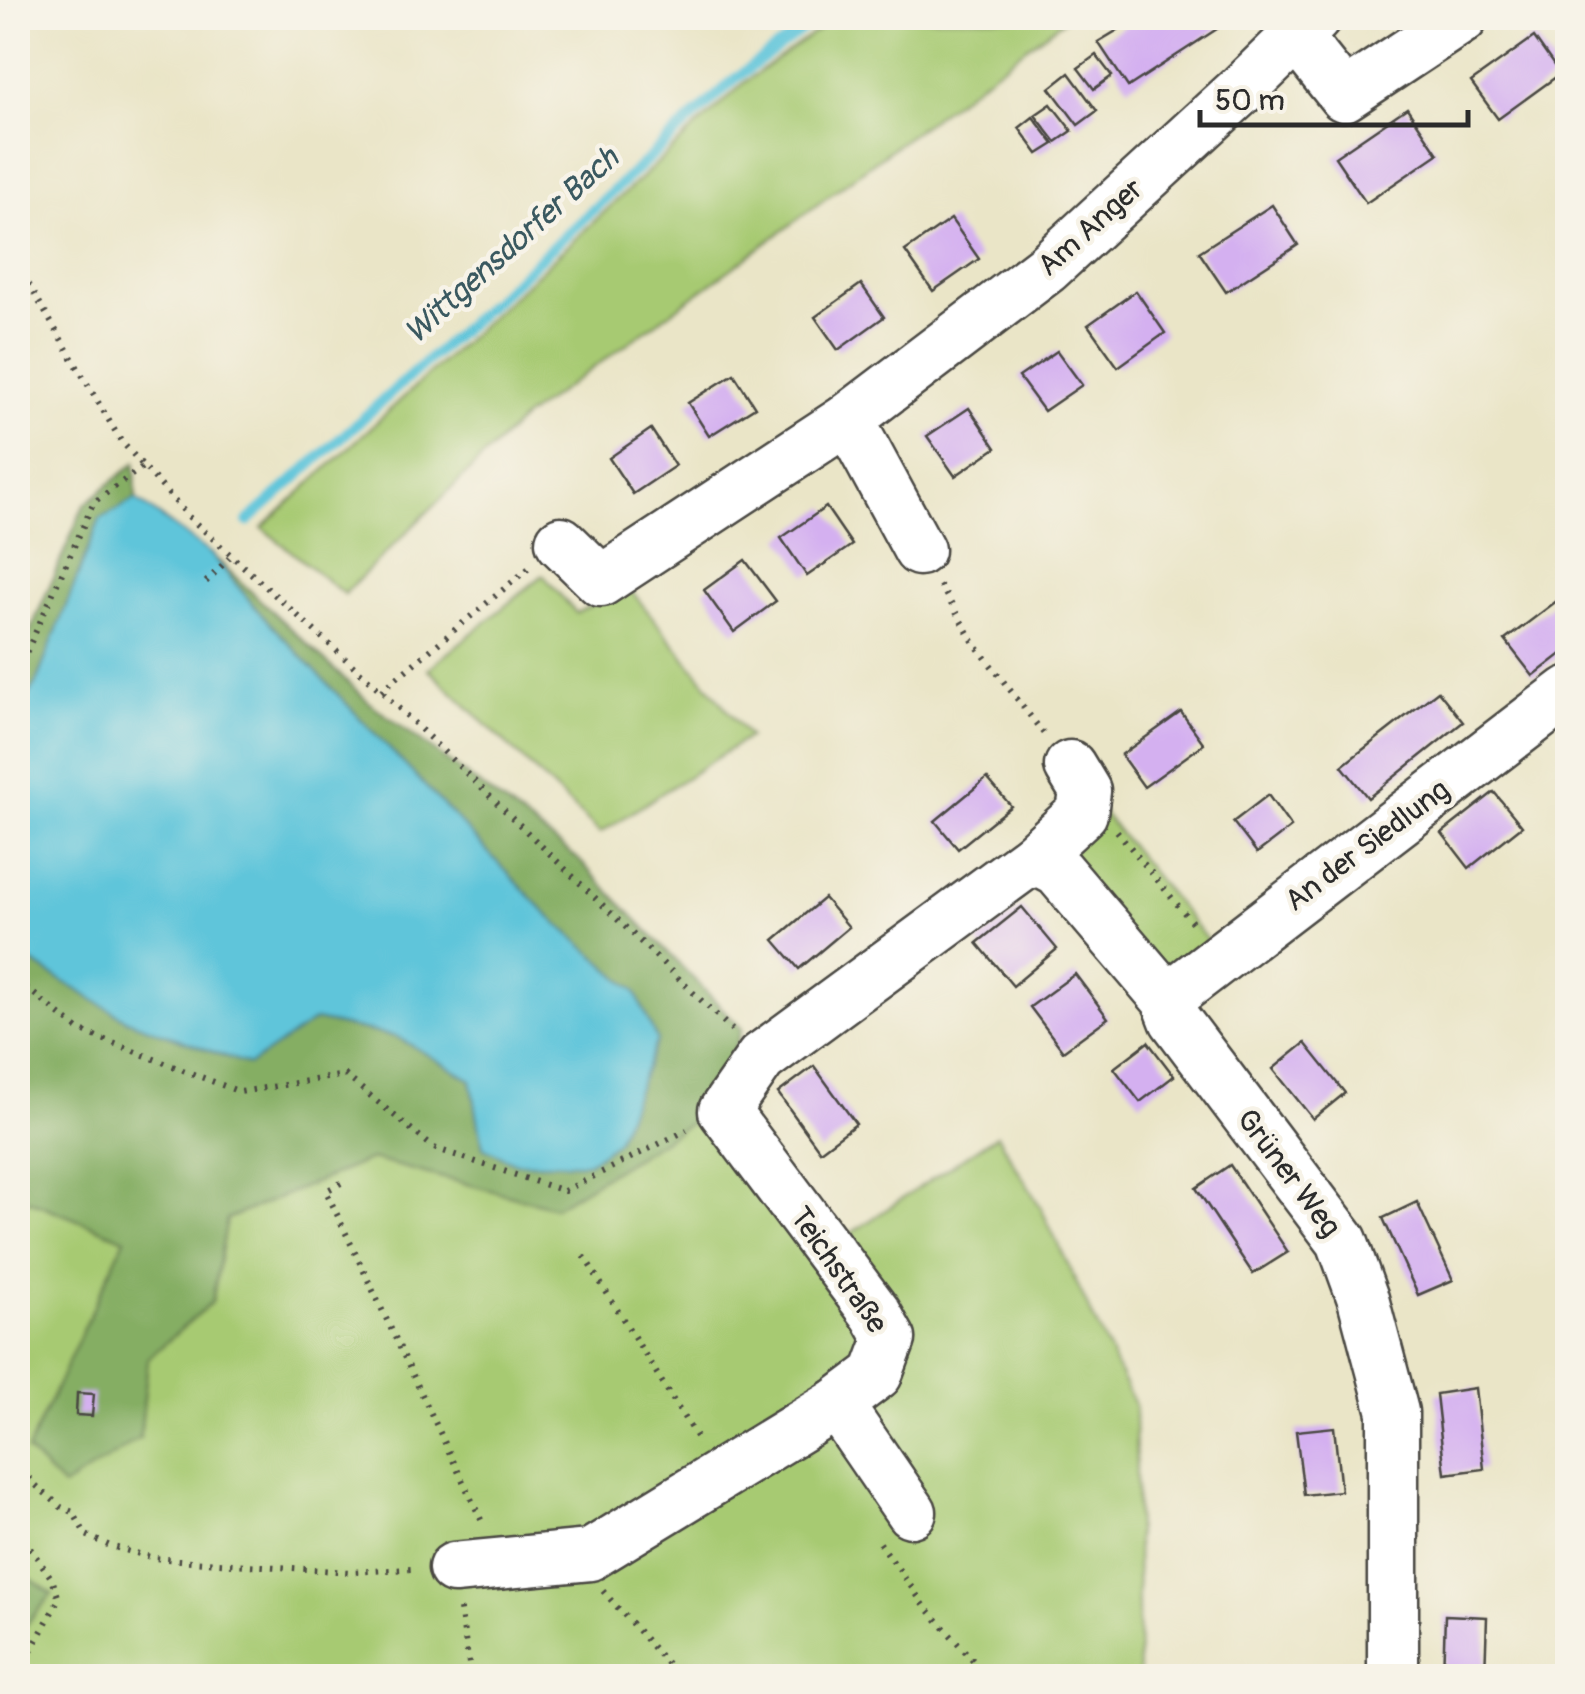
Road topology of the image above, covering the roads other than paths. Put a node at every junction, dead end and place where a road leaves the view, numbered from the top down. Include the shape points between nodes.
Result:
1 (1462, 18) edge
2 (1306, 27) edge
3 (848, 418) junction
4 (561, 542) road end
5 (919, 550) road end
6 (1567, 692) edge
7 (1077, 779) road end
8 (1033, 858) junction
9 (1167, 999) junction
10 (836, 1404) junction
11 (911, 1512) road end
12 (478, 1566) road end
13 (1393, 1676) edge

1 - 2 street via 1344,96
2 - 3 street, Am Anger via 1047,268
3 - 4 street, Am Anger via 601,581
3 - 5 street
6 - 9 street, An der Siedlung
7 - 8 street via 1082,813
8 - 9 street, Grüner Weg via 1058,871
8 - 10 street, Teichstraße via 761,1058 724,1111 890,1340 877,1374
9 - 13 street, Grüner Weg via 1174,1020 1342,1241 1363,1300 1392,1412
10 - 11 street
10 - 12 street, Teichstraße via 590,1555

